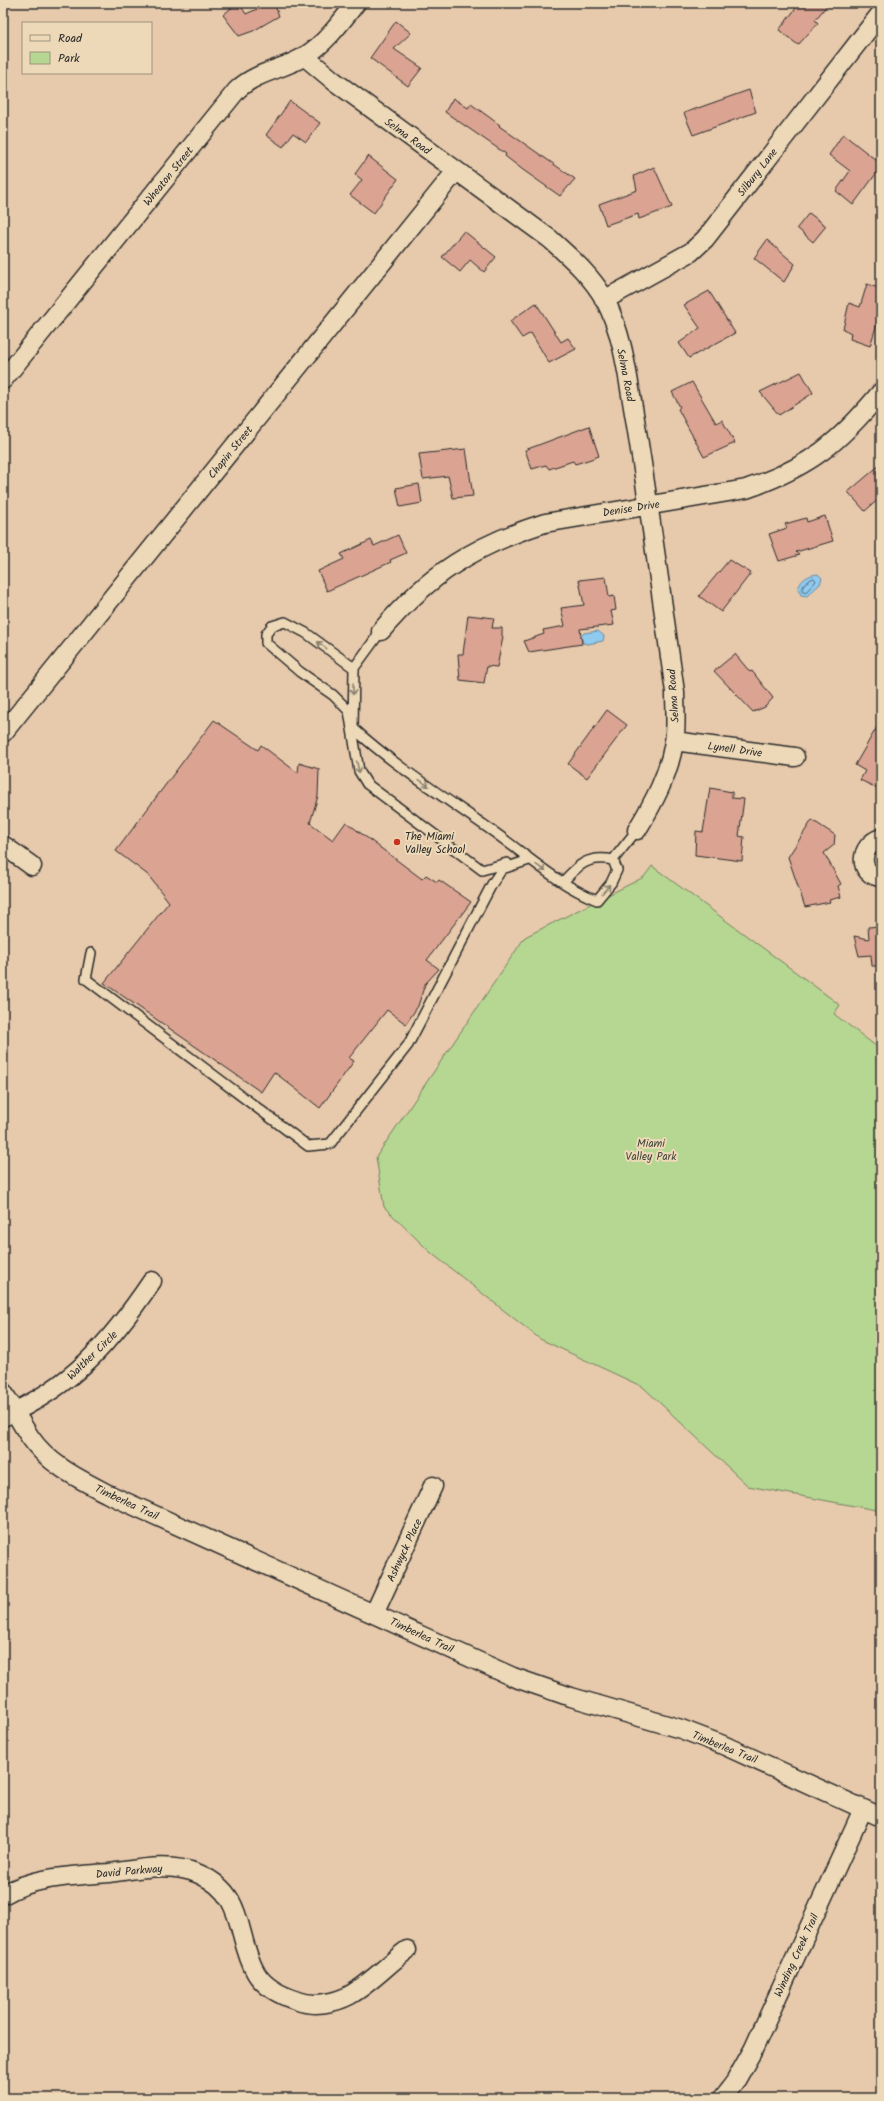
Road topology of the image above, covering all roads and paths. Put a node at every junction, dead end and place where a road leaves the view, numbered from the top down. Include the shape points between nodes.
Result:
1 (356, 3) edge
2 (881, 13) edge
3 (304, 56) junction
4 (456, 171) junction
5 (604, 300) junction
6 (3, 380) edge
7 (881, 392) edge
8 (648, 505) junction
9 (381, 631) joint
10 (354, 668) junction
11 (353, 728) junction
12 (3, 733) edge
13 (674, 741) junction
14 (795, 758) dead end
15 (637, 830) joint
16 (881, 838) edge
17 (3, 845) edge
18 (529, 860) junction
19 (613, 860) junction
20 (32, 866) dead end
21 (881, 877) edge
22 (563, 882) junction
23 (91, 953) dead end
24 (152, 1281) dead end
25 (3, 1392) edge
26 (9, 1414) edge
27 (433, 1486) dead end
28 (374, 1614) junction
29 (863, 1809) junction
30 (881, 1817) edge
31 (3, 1894) edge
32 (407, 1950) dead end
33 (722, 2098) edge

1 - 3 street, Wheaton Street via 324,40
2 - 5 street, Silbury Lane via 705,239 691,252
3 - 4 street, Selma Road
3 - 6 street, Wheaton Street via 258,75 237,90
4 - 5 street, Selma Road via 550,239 597,288
4 - 12 street, Chapin Street
5 - 8 street, Selma Road via 614,320 625,359
7 - 8 street, Denise Drive via 852,426 804,465 746,489
8 - 9 street, Denise Drive via 545,523 476,550 448,567 420,589
8 - 13 street, Selma Road via 675,692
9 - 10 lane
10 -> 11 lane
10 -> 11 lane via 306,633 285,622 272,626 266,634 266,643 300,672 333,695 349,711
11 -> 18 lane via 377,750
11 -> 18 lane via 359,771 367,784 482,870
13 - 14 street, Lynell Drive
13 - 15 street, Selma Road via 663,783
15 - 19 lane
16 - 21 street via 867,846 864,864 868,872
17 - 20 street
18 -> 22 lane
18 - 23 lane via 502,869 408,1045 335,1139 326,1145 308,1146 86,979
19 - 22 lane via 599,857 577,866
22 -> 19 lane via 597,900 612,883 617,870
24 - 26 street, Walther Circle via 125,1321 89,1360 52,1391
25 - 26 street, Timberlea Trail
26 - 28 street, Timberlea Trail via 46,1456 82,1481
27 - 28 street, Ashwyck Place
28 - 29 street, Timberlea Trail via 513,1677 571,1698 681,1729
29 - 30 street, Timberlea Trail
29 - 33 street, Winding Creek Trail via 753,2050 735,2082
31 - 32 street, David Parkway via 55,1878 160,1867 200,1874 232,1903 257,1974 268,1986 284,1997 301,2002 319,2004 349,1996 364,1987

